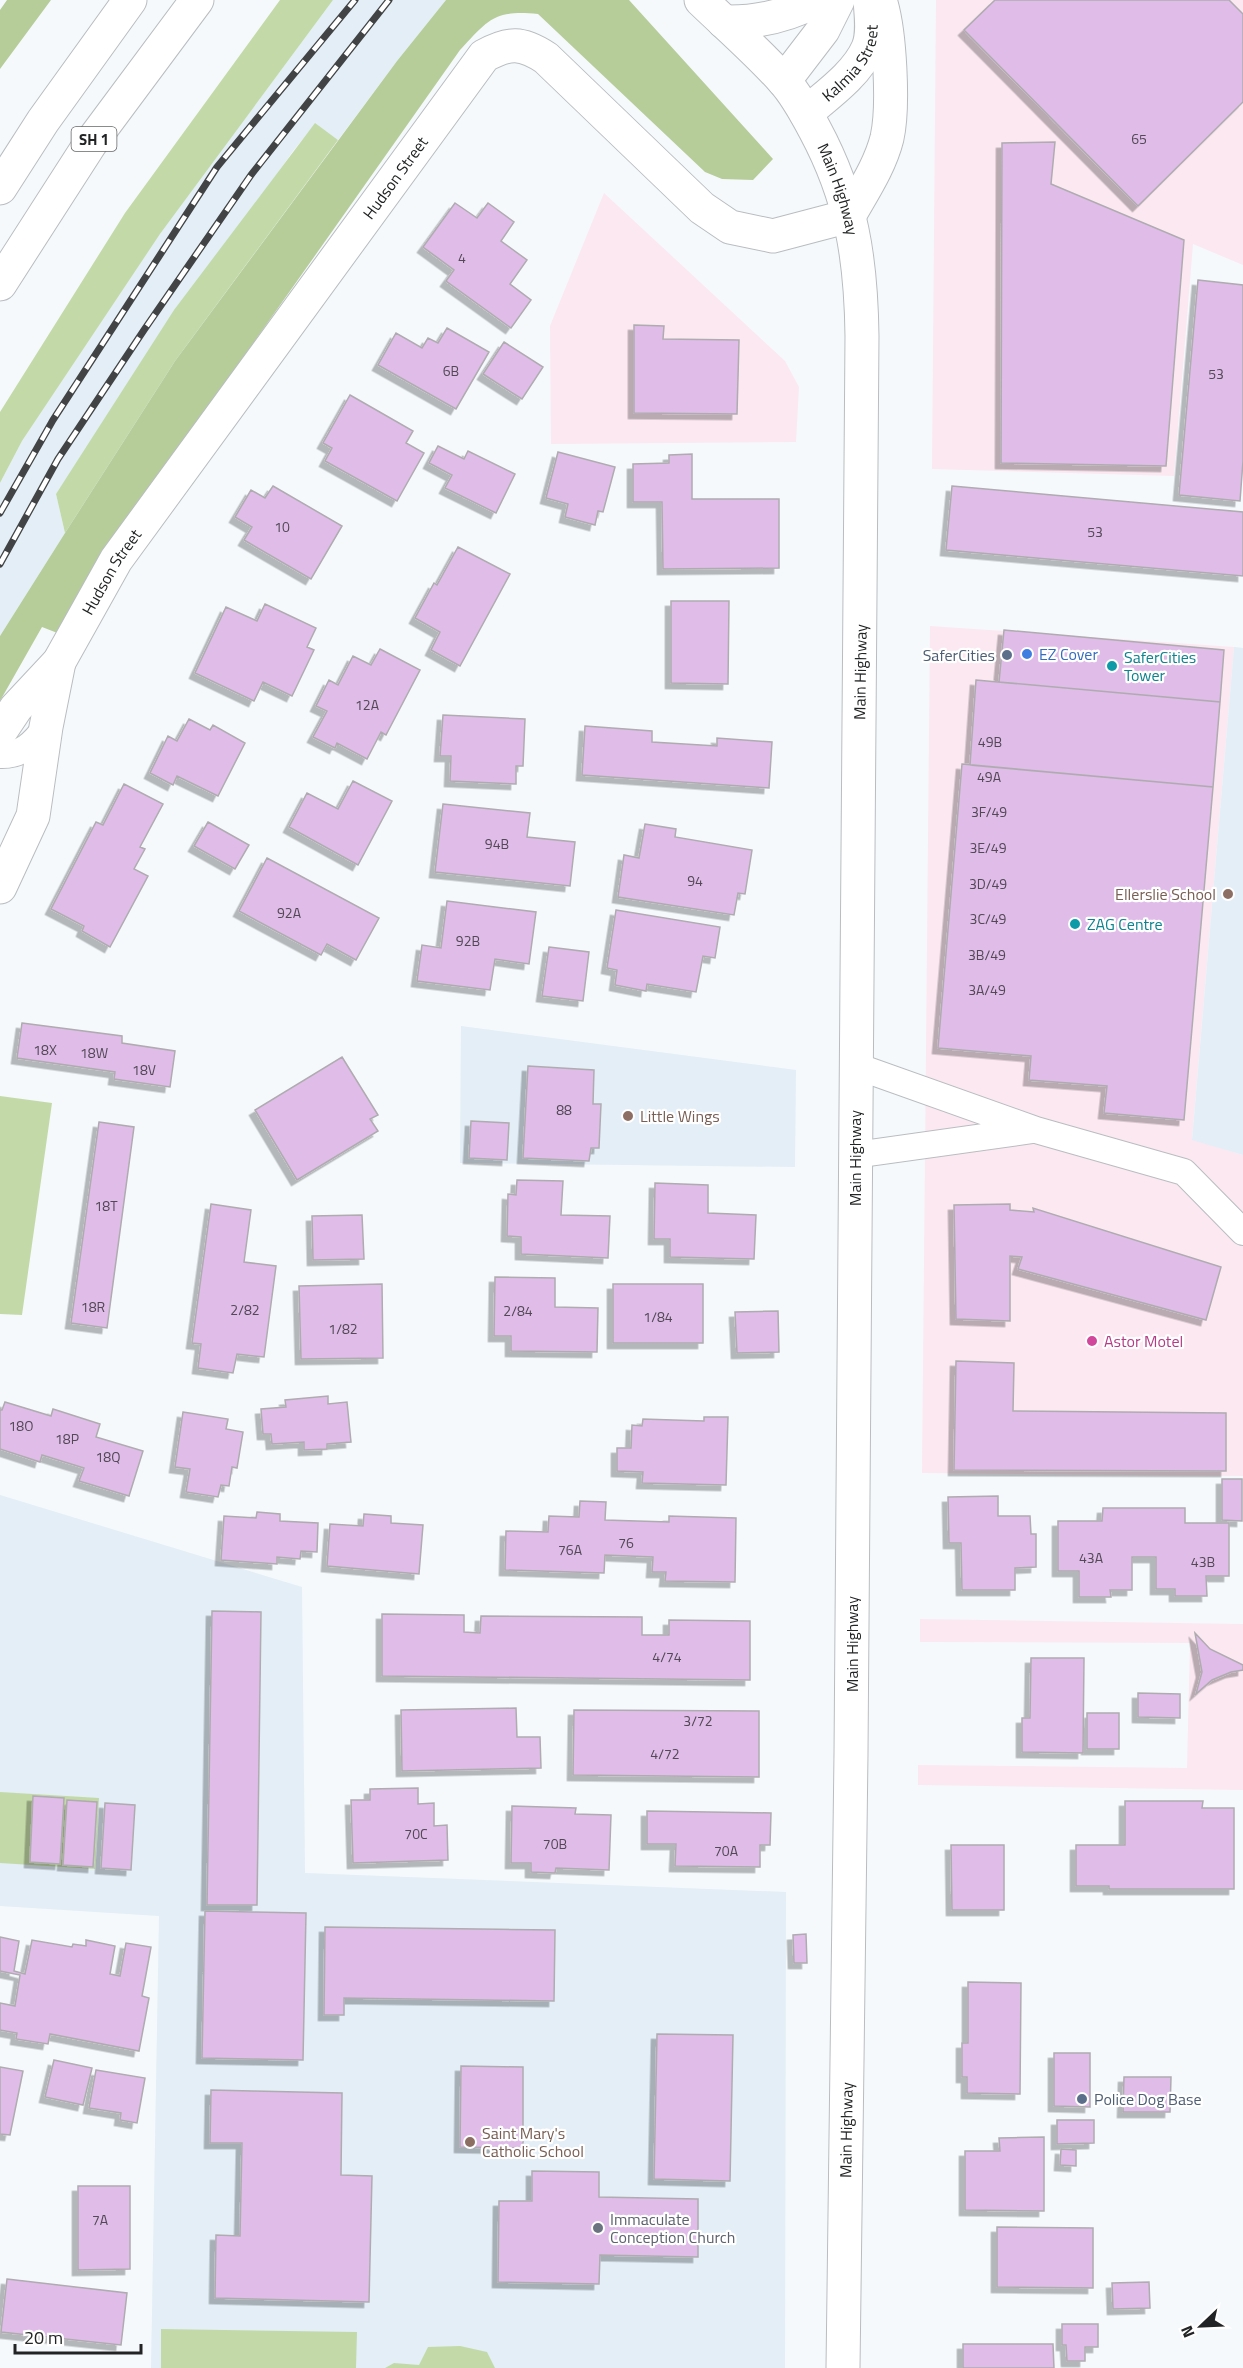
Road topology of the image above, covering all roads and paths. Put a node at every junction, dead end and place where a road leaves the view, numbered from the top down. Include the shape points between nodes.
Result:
1 (130, 0) edge
2 (197, 0) edge
3 (818, 0) edge
4 (838, 0) edge
5 (870, 0) edge
6 (880, 0) edge
7 (712, 11) edge
8 (784, 81) junction
9 (806, 113) junction
10 (0, 188) edge
11 (849, 216) junction
12 (0, 284) edge
13 (59, 662) junction
14 (46, 727) junction
15 (0, 732) edge
16 (0, 755) edge
17 (0, 887) edge
18 (856, 1066) junction
19 (1036, 1130) junction
20 (855, 1155) junction
21 (1243, 1233) edge
22 (843, 2368) edge

1 - 10 main road
2 - 12 main road, SH 1 via 90,144
3 - 7 main road via 791,13 750,23
4 - 8 main road, Kalmia Street via 823,30
5 - 9 main road, Kalmia Street via 869,46 835,88
6 - 11 main road via 888,51 887,136 870,179
7 - 8 main road, Main Highway
8 - 9 main road, Main Highway
9 - 11 main road, Main Highway via 833,165
11 - 13 main road, Hudson Street via 773,236 730,227 702,208 546,57 517,44 483,56 116,560
11 - 18 main road, Main Highway via 860,270 862,336
13 - 14 main road, Hudson Street
13 - 15 main road, Hudson Street via 16,708
14 - 16 lane via 23,751
14 - 17 main road, Hudson Street via 33,816
18 - 19 lane
18 - 20 main road, Main Highway
19 - 20 lane
19 - 21 lane via 1184,1172
20 - 22 main road, Main Highway

